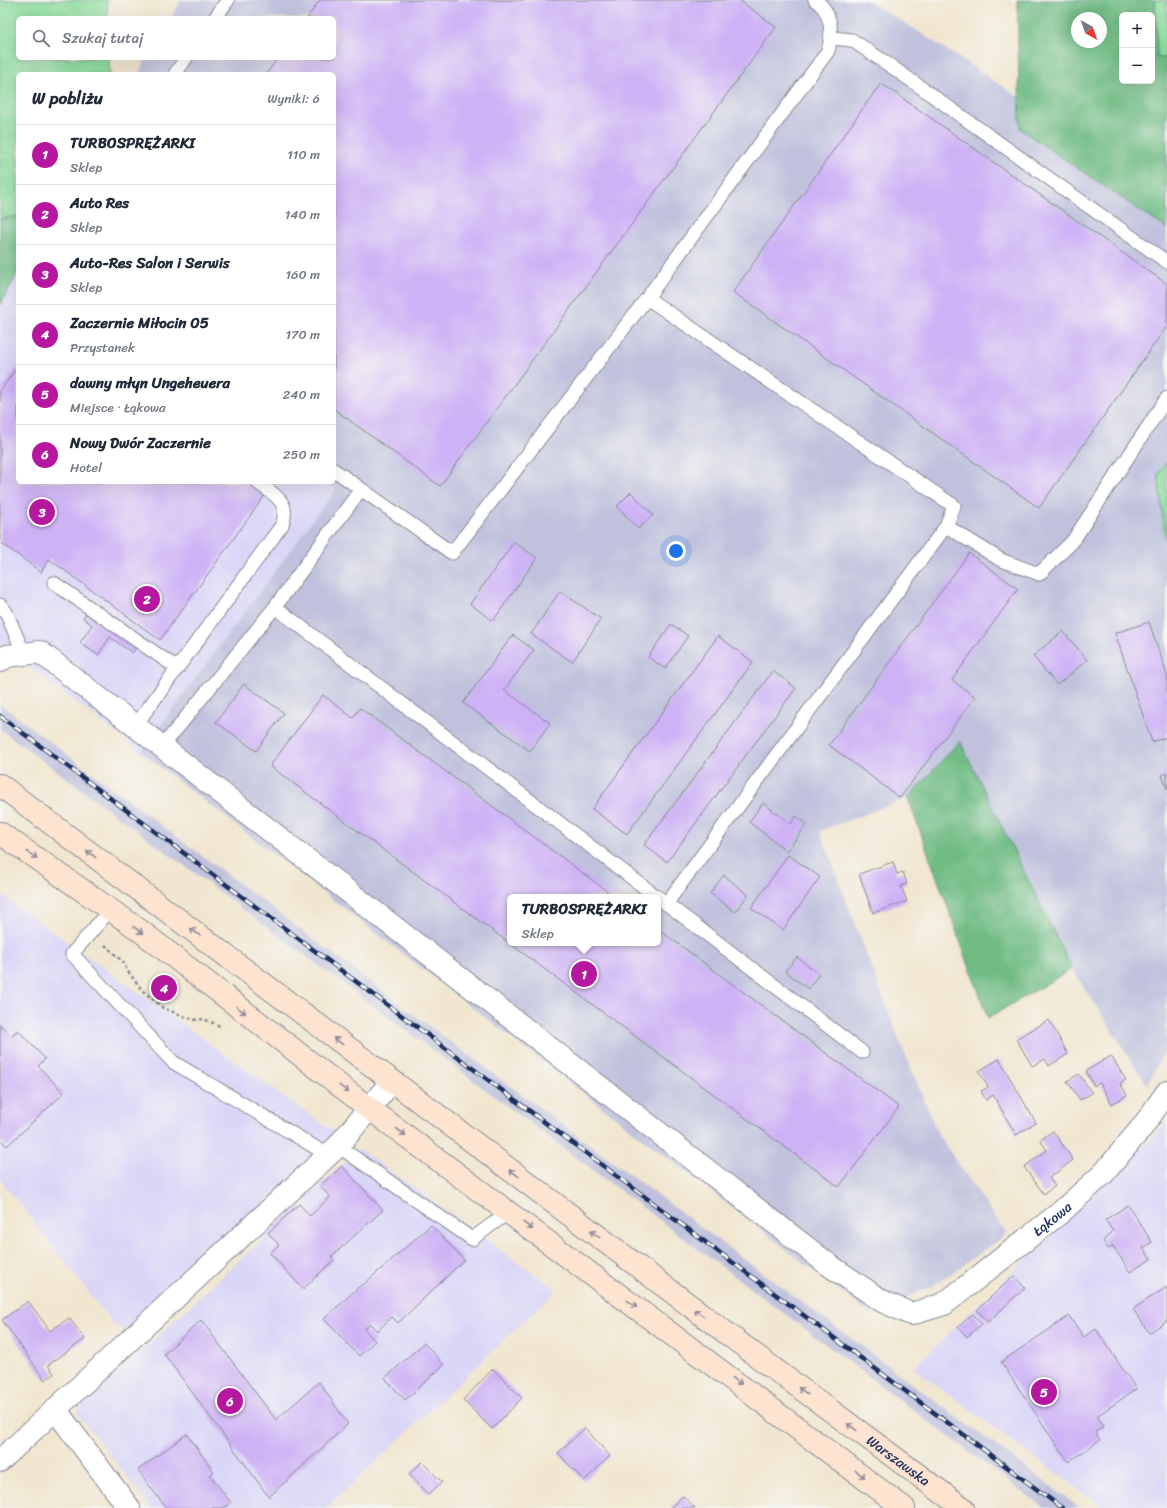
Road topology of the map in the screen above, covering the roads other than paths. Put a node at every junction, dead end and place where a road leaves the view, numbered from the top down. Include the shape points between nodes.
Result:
1 (228, 0) edge
2 (815, 0) edge
3 (216, 16) edge
4 (832, 38) junction
5 (185, 60) edge
6 (176, 72) edge
7 (1167, 262) edge
8 (647, 298) junction
9 (1167, 398) edge
10 (336, 471) edge
11 (260, 484) edge
12 (361, 489) junction
13 (946, 526) junction
14 (54, 583) dead end
15 (0, 605) edge
16 (275, 607) junction
17 (8, 656) edge
18 (177, 668) junction
19 (135, 726) junction
20 (162, 747) junction
21 (0, 785) edge
22 (0, 833) edge
23 (654, 894) edge
24 (661, 899) edge
25 (110, 910) junction
26 (862, 1052) dead end
27 (392, 1081) junction
28 (1167, 1092) edge
29 (370, 1108) junction
30 (333, 1151) junction
31 (509, 1212) junction
32 (55, 1409) junction
33 (0, 1461) edge
34 (129, 1508) edge
35 (904, 1508) edge
36 (963, 1508) edge

1 - 3 lane
2 - 4 lane via 827,12
4 - 7 lane via 852,40 885,62
4 - 8 lane via 828,51
5 - 6 lane
8 - 12 lane via 452,553
8 - 13 lane via 954,506
9 - 13 lane via 1072,542 1039,574 1002,560
10 - 12 lane
11 - 18 lane via 281,500 286,515 282,525
12 - 16 lane
13 - 24 lane
14 - 18 lane
15 - 17 lane via 6,612
16 - 20 lane
16 - 23 lane
17 - 19 street via 40,652
18 - 19 lane
19 - 20 street
20 - 28 street, Łąkowa via 829,1265 882,1301 911,1314 944,1304 1061,1212 1104,1173
27 -> 21 main road, Warszawska
22 -> 25 main road
24 - 26 lane
25 -> 29 main road
25 - 30 lane via 72,954 173,1062
27 - 29 street
36 -> 27 main road, Warszawska
29 - 30 street
29 -> 31 main road
30 - 31 lane via 472,1239
30 - 32 street
31 -> 35 main road
32 - 33 street
32 - 34 street

